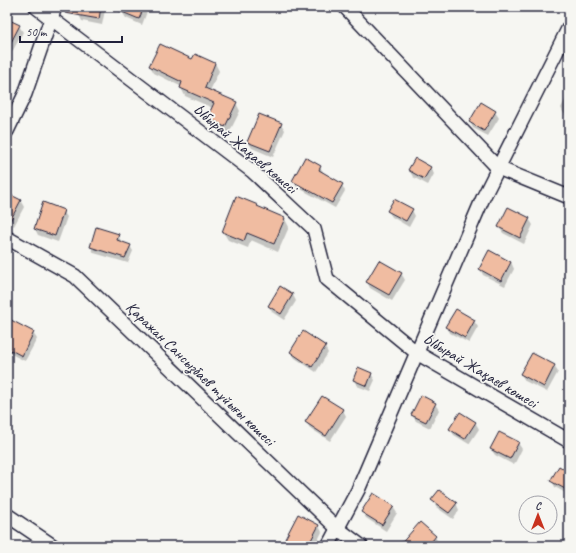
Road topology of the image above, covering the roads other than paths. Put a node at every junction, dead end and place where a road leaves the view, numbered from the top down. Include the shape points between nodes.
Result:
1 (36, 7) edge
2 (345, 7) edge
3 (54, 13) edge
4 (569, 27) edge
5 (7, 132) edge
6 (498, 168) junction
7 (569, 197) edge
8 (7, 238) edge
9 (417, 353) junction
10 (569, 441) edge
11 (7, 516) edge
12 (337, 528) junction
13 (53, 546) edge
14 (328, 546) edge
15 (361, 546) edge

1 - 3 street, Ыбырай Жақаев көшесі
2 - 6 street
3 - 5 street via 25,94
3 - 9 street, Ыбырай Жақаев көшесі via 252,171 314,229 327,279
4 - 6 street
6 - 7 street
6 - 9 street
8 - 12 street, Қаражан Сансызбаев тұйығы көшесі via 75,276
9 - 10 street, Ыбырай Жақаев көшесі
9 - 12 street via 358,490
11 - 13 street
12 - 14 street
12 - 15 street, Қаражан Сансызбаев тұйығы көшесі

